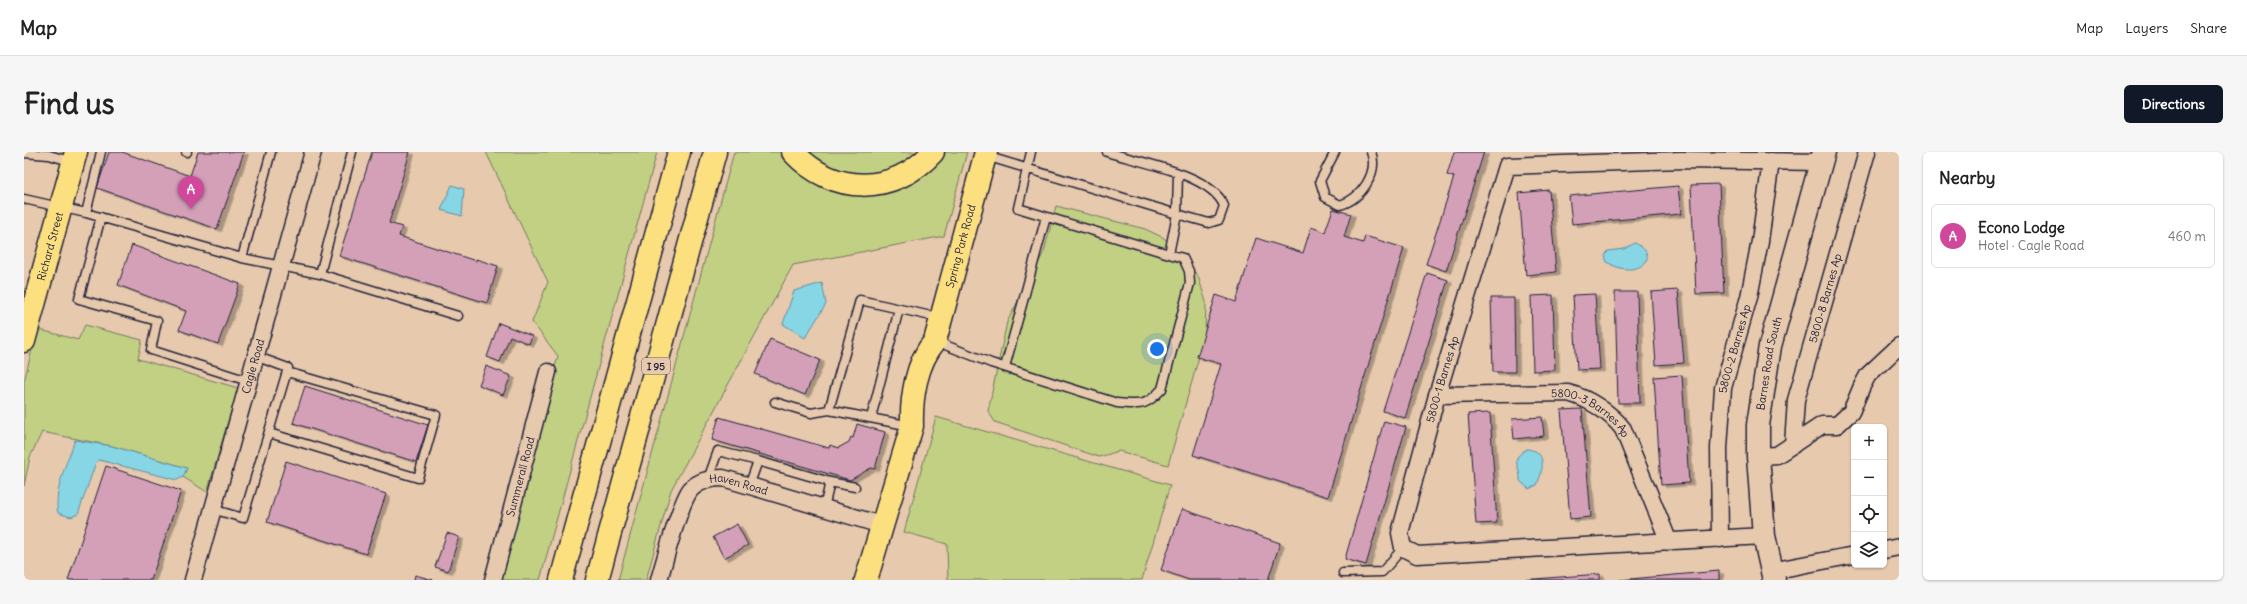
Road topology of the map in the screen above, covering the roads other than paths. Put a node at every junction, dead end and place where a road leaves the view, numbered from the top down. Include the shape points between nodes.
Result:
1 (101, 152) edge
2 (271, 152) edge
3 (312, 152) edge
4 (352, 152) edge
5 (679, 152) edge
6 (715, 152) edge
7 (793, 152) edge
8 (933, 152) edge
9 (1031, 152) edge
10 (1107, 152) edge
11 (1335, 152) edge
12 (1371, 152) edge
13 (1867, 152) edge
14 (24, 153) edge
15 (986, 154) edge
16 (75, 157) edge
17 (1822, 157) edge
18 (1771, 161) junction
19 (1027, 169) junction
20 (1178, 173) junction
21 (24, 199) edge
22 (61, 207) junction
23 (86, 213) junction
24 (1177, 214) junction
25 (101, 217) junction
26 (1046, 217) junction
27 (1169, 254) junction
28 (242, 258) junction
29 (280, 266) junction
30 (320, 274) junction
31 (898, 309) junction
32 (458, 316) dead end
33 (941, 318) junction
34 (24, 341) edge
35 (935, 341) junction
36 (1899, 346) edge
37 (255, 356) junction
38 (1005, 367) junction
39 (287, 372) junction
40 (548, 372) dead end
41 (248, 381) junction
42 (1437, 395) junction
43 (775, 402) dead end
44 (829, 410) junction
45 (871, 418) junction
46 (912, 426) junction
47 (269, 433) junction
48 (1793, 445) junction
49 (1758, 456) junction
50 (758, 461) junction
51 (708, 479) junction
52 (830, 482) junction
53 (749, 486) junction
54 (855, 487) dead end
55 (824, 508) junction
56 (212, 509) junction
57 (881, 524) junction
58 (1764, 536) junction
59 (1720, 539) junction
60 (1669, 542) junction
61 (1899, 547) edge
62 (1404, 548) junction
63 (1887, 549) edge
64 (1851, 556) edge
65 (1343, 573) dead end
66 (1773, 575) edge
67 (193, 580) edge
68 (493, 580) edge
69 (561, 580) edge
70 (597, 580) edge
71 (660, 580) edge
72 (866, 580) edge

1 - 23 lane
2 - 28 lane
3 - 29 street, Cagle Road
4 - 30 lane
5 - 69 main road
6 - 70 main road, I 95
7 - 8 main road via 805,164 831,180 874,185 897,179 916,169
9 - 19 lane
10 - 20 lane
11 - 12 lane via 1322,176 1320,188 1324,197 1340,205 1361,192 1372,169
13 - 48 street, 5800-8 Barnes Ap via 1796,400
14 - 16 lane
15 - 19 lane
15 - 33 main road, Spring Park Road
16 - 22 main road, Richard Street
17 - 18 street, 5800-1 Barnes Ap
17 - 49 street, Barnes Road South via 1770,346 1758,425
18 - 42 street, 5800-1 Barnes Ap via 1681,160 1507,166
18 - 59 street, 5800-2 Barnes Ap via 1749,297 1723,388 1719,448
19 - 24 lane
19 - 26 lane via 1018,208
20 - 24 lane
20 - 24 lane via 1203,183 1220,196 1224,206 1218,220 1209,223
21 - 22 lane
22 - 23 lane
22 - 34 main road, Richard Street
23 - 25 lane
24 - 27 lane
25 - 28 lane
25 - 41 lane via 79,299 157,321 151,350
26 - 27 lane
26 - 38 lane
27 - 38 lane via 1183,258 1189,271 1190,283 1162,389 1150,402 1117,403
28 - 29 lane
29 - 30 lane
29 - 37 street, Cagle Road
30 - 32 lane
31 - 33 lane
31 - 44 lane via 860,300
31 - 45 lane
33 - 35 main road, Spring Park Road
35 - 38 lane
35 - 46 main road, Spring Park Road via 926,351 911,401
36 - 48 street via 1868,375 1851,412 1837,424 1822,425
37 - 39 lane via 288,368
37 - 41 street, Cagle Road
39 - 47 lane
39 - 47 lane via 436,415 418,478
40 - 68 street, Summerall Road
41 - 56 street, Cagle Road
42 - 60 street, 5800-3 Barnes Ap via 1568,393 1584,399 1610,416 1623,429
42 - 62 street, 5800-1 Barnes Ap via 1401,526
43 - 44 lane via 811,413
44 - 45 lane
45 - 46 lane
46 - 57 main road, Spring Park Road
47 - 56 lane via 243,518
48 - 49 street via 1777,455
49 - 58 street, Barnes Road South
50 - 51 lane via 718,451
50 - 52 lane
50 - 53 lane
51 - 53 street, Haven Road via 723,478
51 - 71 street, Haven Road via 692,488 686,496
52 - 54 lane
52 - 55 lane
53 - 55 street, Haven Road
55 - 57 street, Haven Road
56 - 67 street, Cagle Road
57 - 72 main road, Spring Park Road
58 - 59 street
58 - 66 street, Barnes Road South
59 - 60 street
60 - 62 street via 1417,555
61 - 63 street
62 - 65 lane via 1382,572
64 - 66 street

